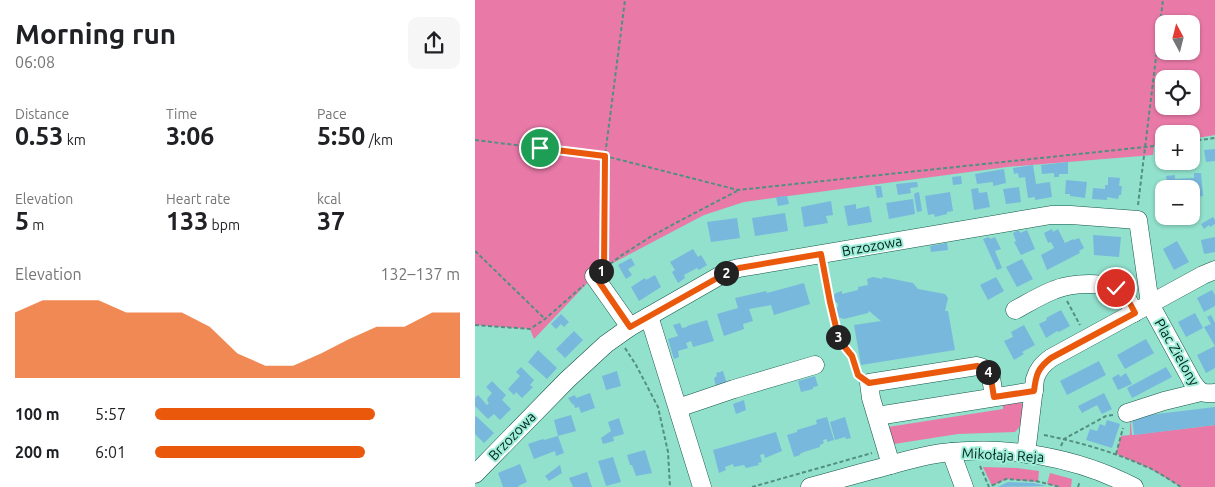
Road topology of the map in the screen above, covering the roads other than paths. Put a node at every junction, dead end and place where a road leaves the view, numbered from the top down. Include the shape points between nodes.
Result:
1 (1215, 270) edge
2 (595, 276) road end
3 (1150, 304) junction
4 (1015, 310) dead end
5 (1135, 313) junction
6 (649, 316) junction
7 (630, 327) junction
8 (815, 366) dead end
9 (1034, 391) junction
10 (1208, 393) edge
11 (994, 397) junction
12 (677, 408) junction
13 (1127, 413) road end
14 (877, 416) junction
15 (951, 452) junction
16 (1026, 454) junction
17 (889, 457) junction
18 (475, 474) edge
19 (702, 487) edge
20 (810, 487) edge
21 (964, 487) edge
22 (1135, 487) edge

1 - 3 street
2 - 7 street
3 - 5 street, Plac Zielony
3 - 6 street, Brzozowa via 1138,220 1071,215 739,268
3 - 10 street, Plac Zielony via 1193,383
4 - 5 street via 1055,290 1085,284 1116,288 1123,293
5 - 9 street, Plac Zielony via 1051,358 1039,369
6 - 7 street, Brzozowa
6 - 12 street
7 - 18 street, Brzozowa via 581,367
8 - 12 street
9 - 11 street
9 - 16 street, Plac Zielony
10 - 13 street via 1164,401
11 - 14 street
11 - 14 street via 990,374 977,366 869,383
12 - 19 street
14 - 17 street
15 - 16 street, Mikołaja Reja
15 - 17 street, Mikołaja Reja
15 - 21 street
16 - 22 street, Mikołaja Reja via 1086,467
17 - 20 street, Mikołaja Reja

